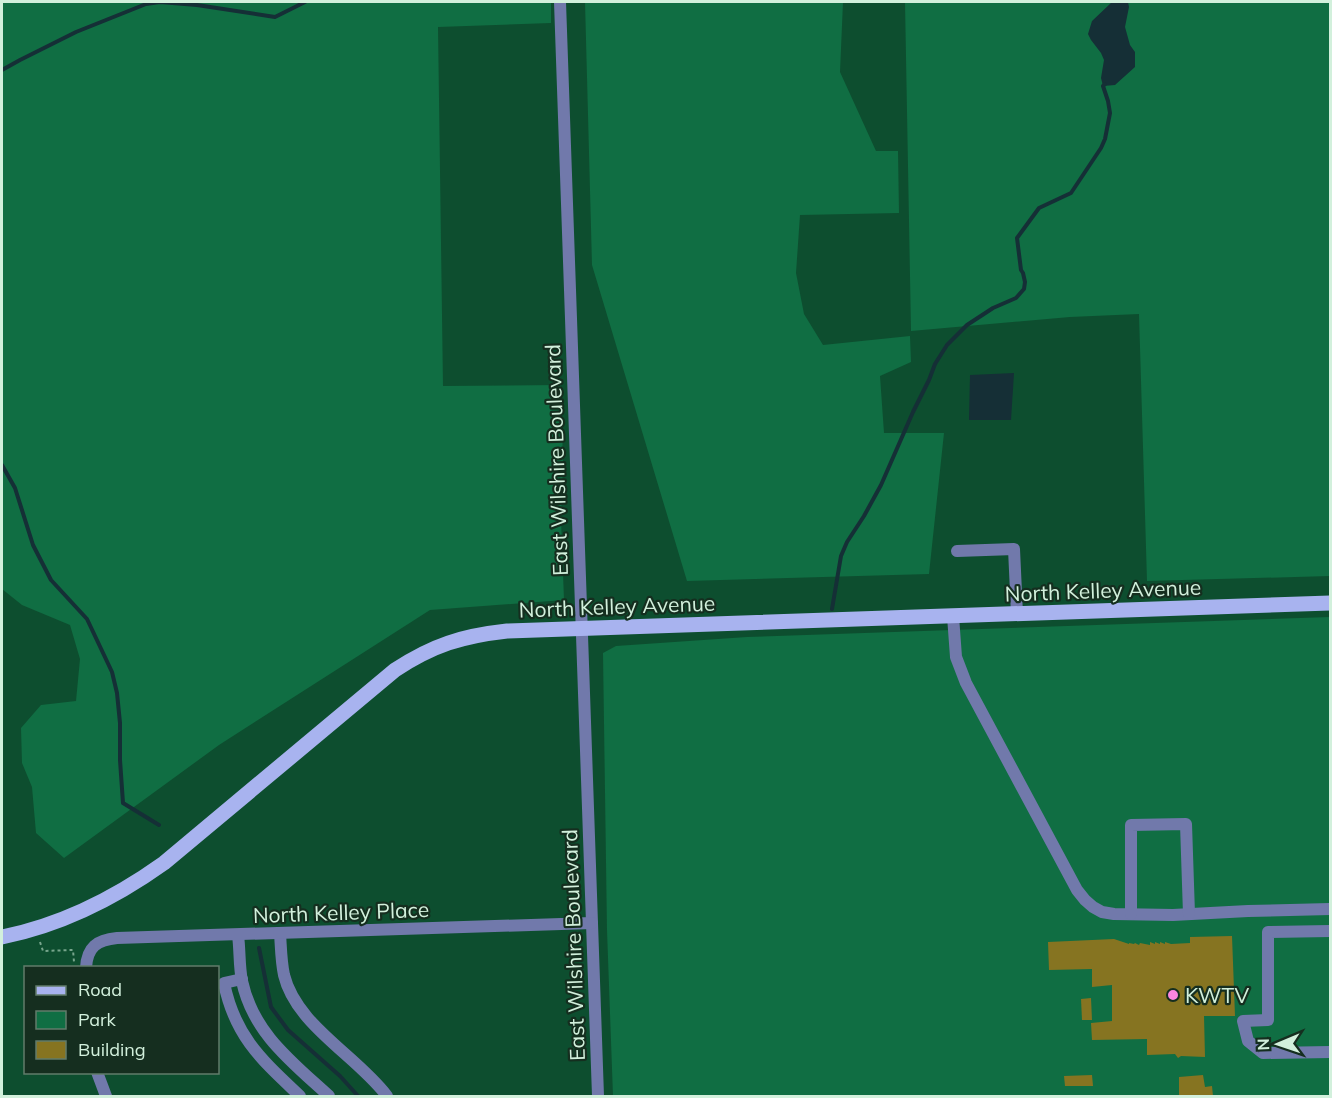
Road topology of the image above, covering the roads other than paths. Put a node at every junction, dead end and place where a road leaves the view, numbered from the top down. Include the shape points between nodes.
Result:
1 (560, 2) edge
2 (957, 551) dead end
3 (1330, 603) edge
4 (1017, 614) junction
5 (953, 616) junction
6 (581, 628) junction
7 (1330, 909) edge
8 (1131, 914) junction
9 (1189, 914) junction
10 (592, 924) junction
11 (1330, 931) edge
12 (280, 933) junction
13 (238, 935) junction
14 (2, 937) edge
15 (86, 966) edge
16 (242, 979) junction
17 (1330, 1052) edge
18 (98, 1074) edge
19 (106, 1096) edge
20 (300, 1096) edge
21 (329, 1096) edge
22 (387, 1096) edge
23 (598, 1096) edge

1 - 6 street, East Wilshire Boulevard
2 - 4 street via 1014,549
3 - 4 main road, North Kelley Avenue
4 - 5 main road, North Kelley Avenue
5 - 6 main road, North Kelley Avenue
5 - 8 street via 956,657 966,683 1077,890 1102,912
6 - 10 street, East Wilshire Boulevard
6 - 14 main road, North Kelley Avenue via 481,634 457,639 411,659 139,881 69,917
7 - 9 street
8 - 9 street
8 - 9 street via 1131,825 1186,824
10 - 12 street, North Kelley Place
10 - 23 street, East Wilshire Boulevard
11 - 17 street via 1268,932 1268,1020 1243,1021 1248,1041 1263,1053
12 - 13 street, North Kelley Place
12 - 22 street via 284,975 300,1008
13 - 15 street, North Kelley Place via 100,941 89,951
13 - 16 street
16 - 20 street via 224,982 238,1025 266,1064
16 - 21 street via 254,1016 265,1034
18 - 19 street

